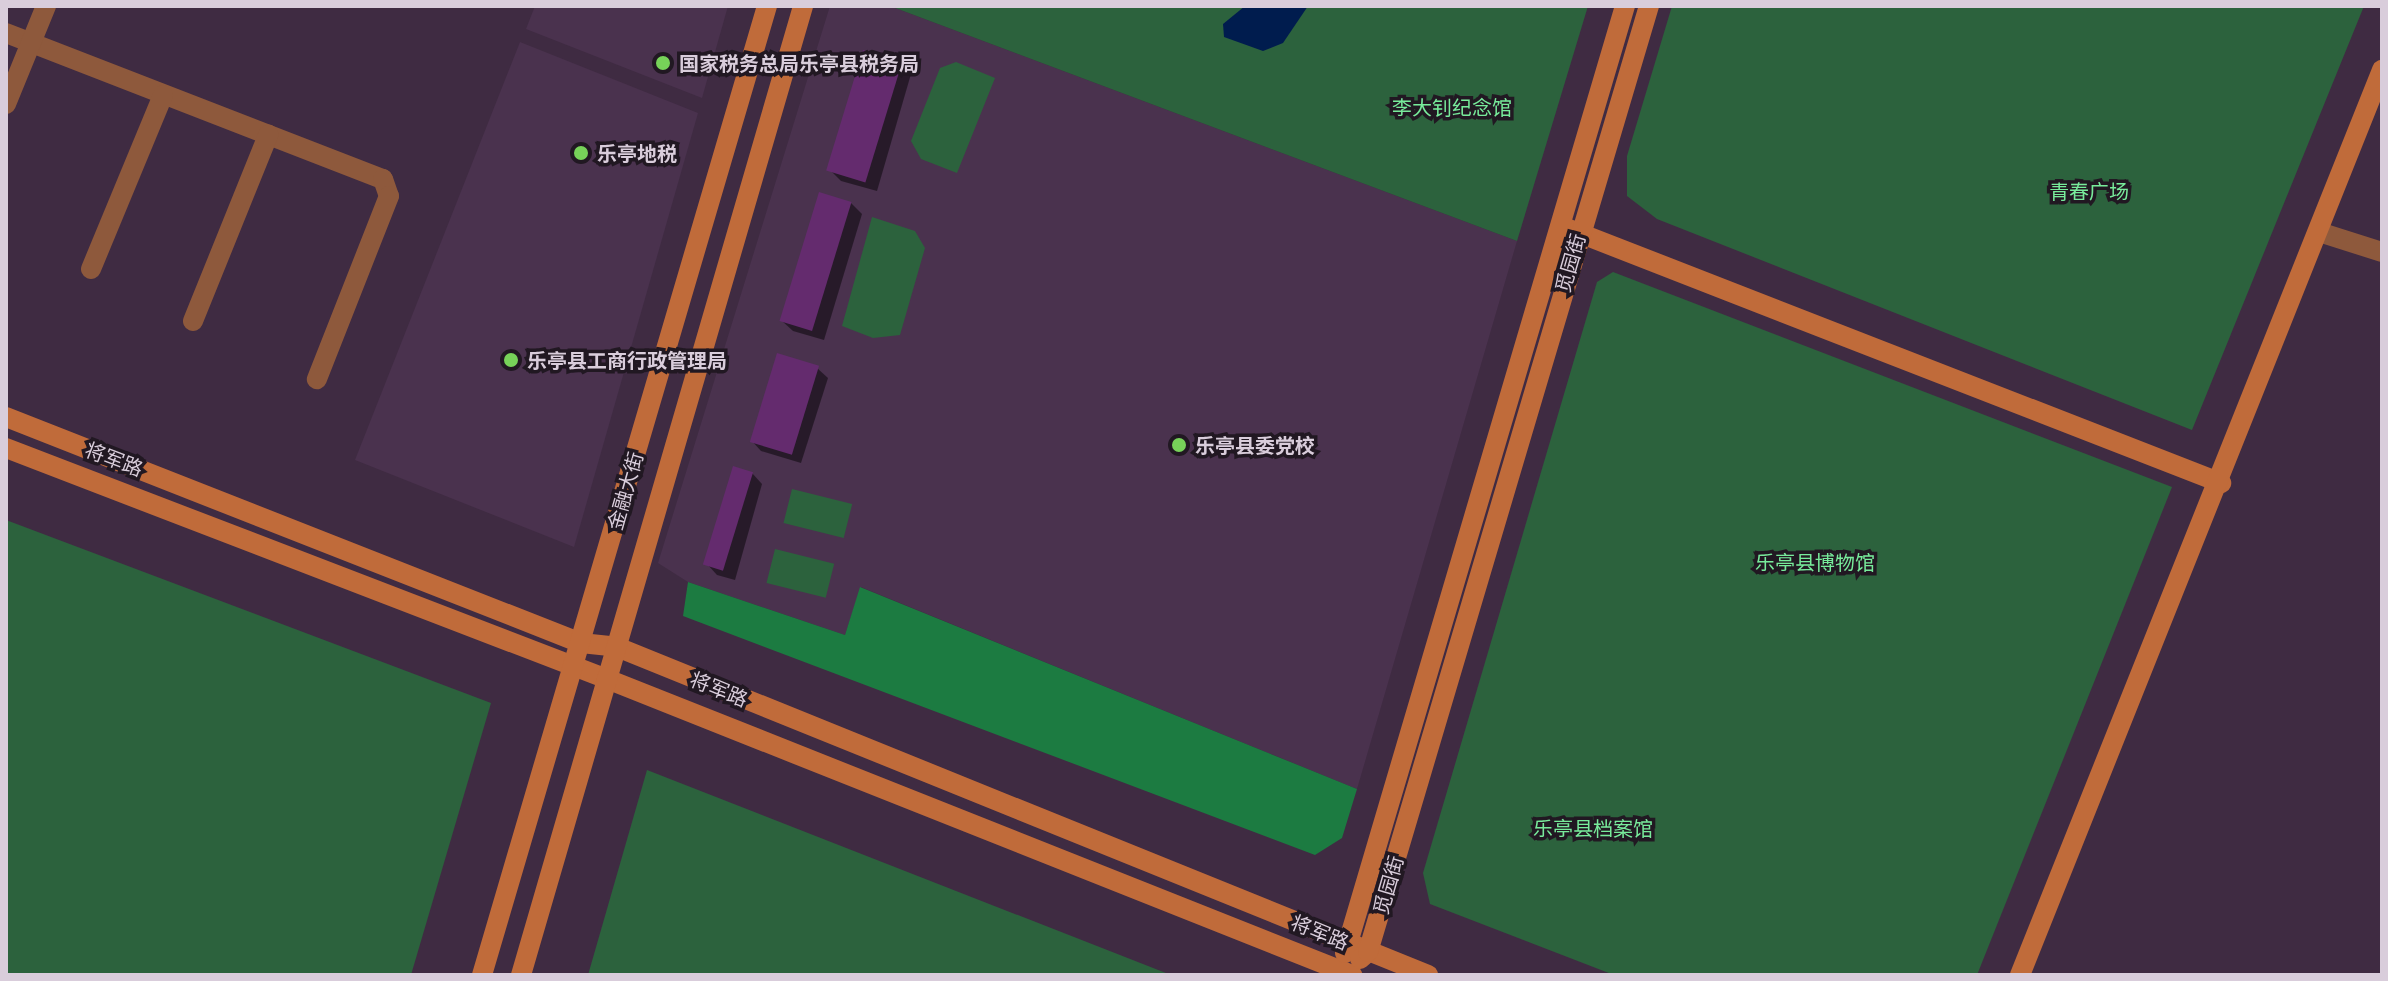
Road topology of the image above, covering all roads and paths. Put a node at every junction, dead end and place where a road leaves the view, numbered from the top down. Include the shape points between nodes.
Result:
1 (46, 6) edge
2 (767, 6) edge
3 (803, 6) edge
4 (1625, 6) edge
5 (1649, 6) edge
6 (6, 33) edge
7 (31, 43) junction
8 (2382, 70) edge
9 (163, 95) junction
10 (6, 104) edge
11 (268, 135) junction
12 (1569, 229) junction
13 (2319, 232) junction
14 (2382, 252) edge
15 (91, 269) dead end
16 (193, 321) dead end
17 (317, 379) dead end
18 (6, 417) edge
19 (6, 448) edge
20 (2221, 483) junction
21 (581, 643) junction
22 (617, 647) junction
23 (572, 668) junction
24 (607, 679) junction
25 (1346, 943) junction
26 (1368, 952) junction
27 (1348, 974) edge
28 (482, 975) edge
29 (521, 975) edge
30 (1428, 975) edge
31 (2020, 975) edge

1 - 7 street
2 - 21 main road, 金融大街
3 - 22 main road, 金融大街
4 - 12 main road, 觅园街
5 - 12 main road, 觅园街
6 - 7 street
7 - 9 street
7 - 10 street
8 - 13 main road
9 - 11 street
9 - 15 street
11 - 16 street
11 - 17 street via 383,179 389,196
12 - 20 main road
12 - 25 main road, 觅园街
12 - 26 main road, 觅园街
13 - 14 street
13 - 20 main road
18 - 21 main road, 将军路
19 - 23 main road, 将军路
20 - 31 main road
21 - 22 main road, 将军路
21 - 23 main road, 金融大街
22 - 24 main road, 金融大街
22 - 25 main road, 将军路
23 - 24 main road, 将军路
23 - 28 main road, 金融大街
24 - 27 main road, 将军路
24 - 29 main road, 金融大街
25 - 26 main road, 将军路
25 - 27 main road, 觅园街
26 - 27 main road
26 - 30 main road, 将军路

